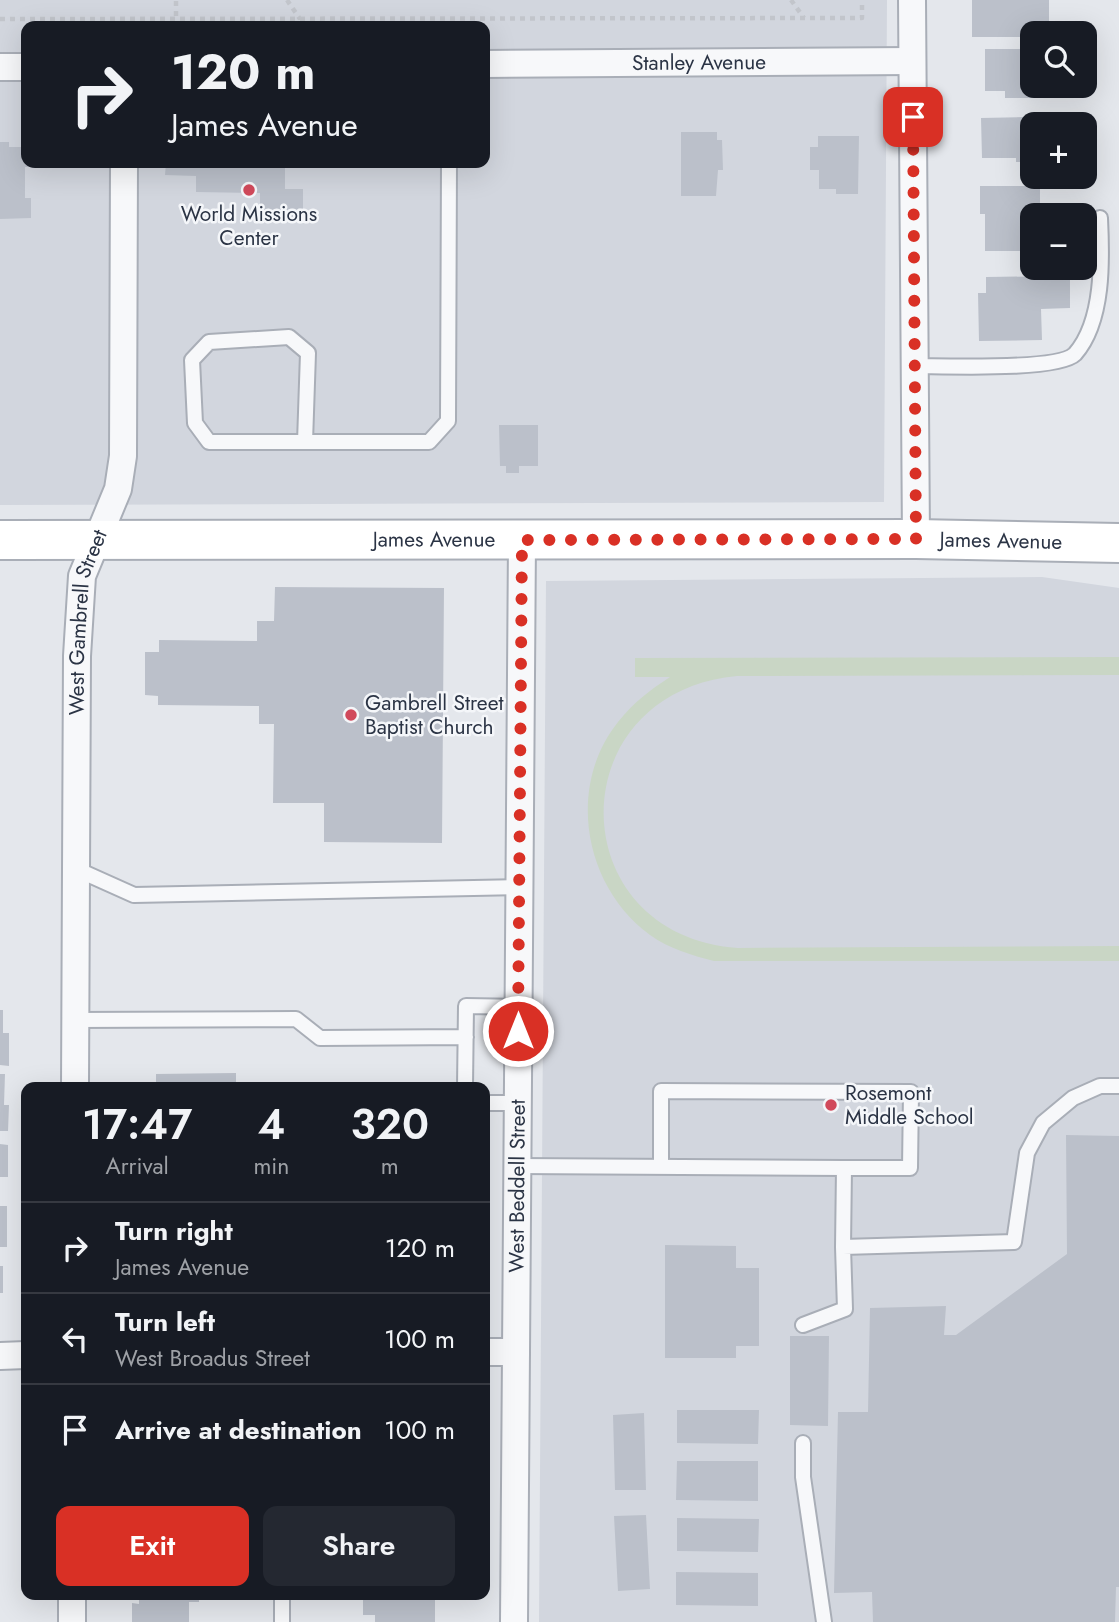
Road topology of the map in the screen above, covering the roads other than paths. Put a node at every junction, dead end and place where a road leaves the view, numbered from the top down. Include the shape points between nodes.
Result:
1 (912, 0) edge
2 (912, 61) junction
3 (490, 64) edge
4 (0, 67) edge
5 (21, 67) edge
6 (124, 168) edge
7 (449, 168) edge
8 (1100, 218) dead end
9 (914, 366) junction
10 (305, 442) junction
11 (916, 539) junction
12 (96, 540) junction
13 (522, 540) junction
14 (0, 541) edge
15 (1119, 543) edge
16 (76, 869) junction
17 (519, 887) junction
18 (518, 1007) junction
19 (75, 1020) junction
20 (466, 1037) junction
21 (75, 1082) edge
22 (465, 1082) edge
23 (1119, 1086) edge
24 (490, 1103) edge
25 (517, 1103) junction
26 (517, 1166) junction
27 (661, 1167) junction
28 (844, 1168) junction
29 (843, 1247) junction
30 (803, 1325) dead end
31 (490, 1352) edge
32 (516, 1352) junction
33 (21, 1355) edge
34 (0, 1356) edge
35 (803, 1443) dead end
36 (72, 1600) edge
37 (282, 1600) edge
38 (72, 1622) edge
39 (282, 1622) edge
40 (514, 1622) edge
41 (824, 1622) edge

1 - 2 street
2 - 3 street, Stanley Avenue
2 - 9 street
4 - 5 street
6 - 12 street, West Gambrell Street via 123,456 118,489
7 - 10 lane via 448,422 429,442
8 - 9 lane via 1102,274 1088,332 1073,356 1049,365
9 - 11 street
10 - 10 lane via 209,442 195,423 192,360 209,342 289,337 308,353
11 - 13 main road, James Avenue
11 - 15 main road, James Avenue
12 - 13 main road, James Avenue
12 - 14 main road, James Avenue
12 - 16 street, West Gambrell Street via 82,576
13 - 17 street, West Beddell Street
16 - 17 lane via 134,895
16 - 19 street, West Gambrell Street
17 - 18 street, West Beddell Street
18 - 20 lane via 466,1006
18 - 25 street, West Beddell Street
19 - 20 lane via 296,1019 320,1038
19 - 21 street, West Gambrell Street
20 - 22 lane
23 - 29 lane via 1100,1086 1073,1098 1043,1123 1027,1153 1014,1242
24 - 25 lane
25 - 26 street, West Beddell Street
26 - 27 lane
26 - 32 street, West Beddell Street
27 - 28 lane
27 - 28 lane via 661,1091 911,1092 910,1168
28 - 29 lane
29 - 30 lane via 845,1310
31 - 32 street
32 - 40 street, West Beddell Street
33 - 34 street
35 - 41 lane via 803,1478
36 - 38 street
37 - 39 lane

